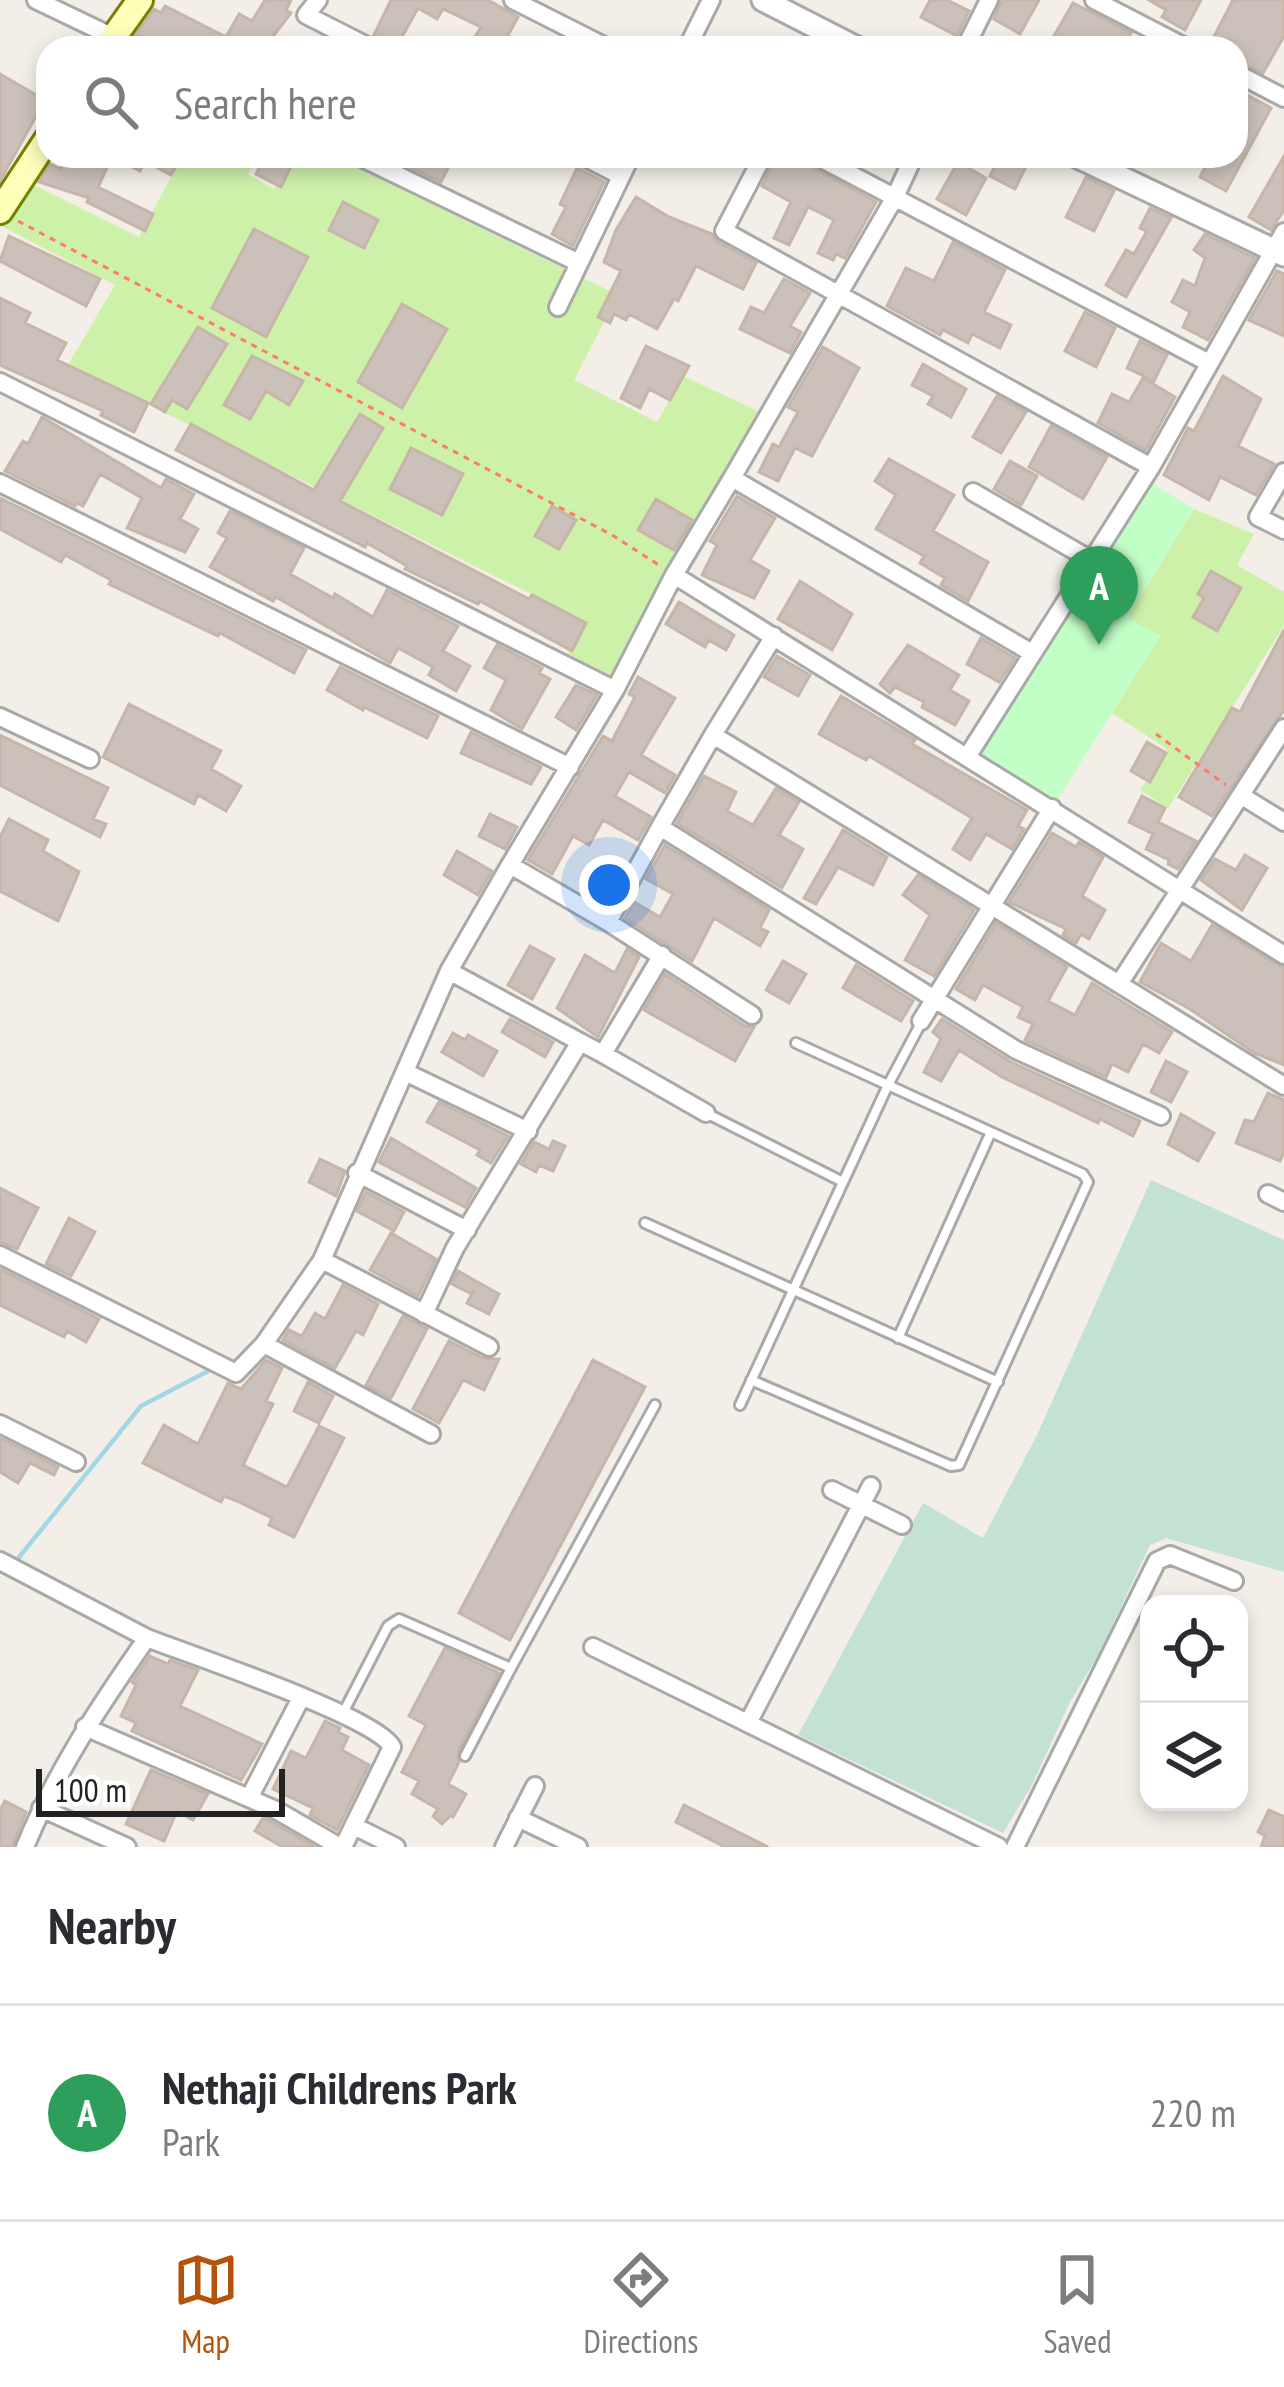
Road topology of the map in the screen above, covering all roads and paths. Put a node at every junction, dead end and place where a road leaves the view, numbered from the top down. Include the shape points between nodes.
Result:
1 (36, 0) edge
2 (140, 0) edge
3 (318, 0) edge
4 (512, 0) edge
5 (711, 0) edge
6 (763, 0) edge
7 (989, 0) edge
8 (1094, 0) edge
9 (103, 36) edge
10 (122, 36) edge
11 (347, 36) edge
12 (584, 36) edge
13 (692, 36) edge
14 (816, 36) edge
15 (971, 36) edge
16 (1164, 36) edge
17 (1248, 79) edge
18 (1284, 98) edge
19 (36, 156) edge
20 (383, 168) edge
21 (605, 168) edge
22 (625, 168) edge
23 (757, 168) edge
24 (839, 168) edge
25 (908, 168) edge
26 (1103, 168) edge
27 (621, 176) junction
28 (895, 197) junction
29 (0, 212) edge
30 (1280, 246) edge
31 (579, 263) junction
32 (839, 295) junction
33 (558, 307) dead end
34 (1209, 363) junction
35 (0, 382) edge
36 (1151, 467) junction
37 (1284, 472) edge
38 (733, 478) junction
39 (0, 483) edge
40 (973, 492) dead end
41 (1284, 530) edge
42 (1091, 560) junction
43 (674, 574) junction
44 (774, 636) junction
45 (1032, 653) junction
46 (615, 690) junction
47 (0, 717) edge
48 (1284, 728) edge
49 (1156, 734) dead end
50 (713, 735) junction
51 (968, 757) junction
52 (91, 759) dead end
53 (570, 767) junction
54 (1242, 796) junction
55 (1052, 808) junction
56 (1284, 822) edge
57 (660, 827) junction
58 (510, 865) junction
59 (1182, 891) junction
60 (991, 908) junction
61 (608, 922) junction
62 (662, 955) junction
63 (1284, 955) edge
64 (448, 971) junction
65 (1119, 984) junction
66 (934, 998) junction
67 (752, 1015) dead end
68 (921, 1021) joint
69 (580, 1042) junction
70 (796, 1043) dead end
71 (604, 1054) junction
72 (405, 1072) junction
73 (888, 1085) junction
74 (1284, 1086) edge
75 (706, 1114) joint
76 (1161, 1116) dead end
77 (528, 1131) junction
78 (991, 1132) junction
79 (357, 1173) junction
80 (843, 1182) junction
81 (645, 1223) dead end
82 (466, 1230) junction
83 (0, 1255) edge
84 (322, 1260) junction
85 (792, 1291) junction
86 (424, 1314) junction
87 (898, 1338) junction
88 (264, 1345) junction
89 (489, 1347) dead end
90 (752, 1380) junction
91 (998, 1382) junction
92 (655, 1405) dead end
93 (740, 1405) dead end
94 (0, 1424) edge
95 (431, 1435) dead end
96 (76, 1462) dead end
97 (871, 1486) dead end
98 (832, 1490) dead end
99 (861, 1505) junction
100 (902, 1525) dead end
101 (7, 1565) edge
102 (1234, 1581) dead end
103 (147, 1638) junction
104 (593, 1647) dead end
105 (511, 1668) junction
106 (301, 1698) junction
107 (343, 1714) junction
108 (748, 1723) junction
109 (85, 1727) junction
110 (465, 1756) dead end
111 (535, 1786) dead end
112 (249, 1798) junction
113 (41, 1808) junction
114 (518, 1818) junction
115 (356, 1827) junction
116 (93, 1840) edge
117 (25, 1847) edge
118 (127, 1847) edge
119 (341, 1847) edge
120 (396, 1847) edge
121 (504, 1847) edge
122 (578, 1847) edge
123 (999, 1847) edge
124 (1016, 1847) edge

1 - 9 street
2 - 10 main road
3 - 11 street via 306,15
4 - 12 street
5 - 13 street
6 - 14 street
7 - 15 street
8 - 16 street
17 - 18 street
19 - 29 main road
20 - 31 street
21 - 27 street
22 - 27 street
23 - 32 street via 724,232
24 - 28 street
25 - 28 street
26 - 30 street
27 - 31 street
28 - 32 street
28 - 34 street
29 - 43 path
30 - 34 street
31 - 33 street
32 - 36 street
32 - 38 street
34 - 36 street
35 - 46 street
36 - 42 street
37 - 41 street via 1258,517
38 - 43 street
38 - 45 street
39 - 53 street
40 - 42 street
42 - 45 street
43 - 44 street
43 - 46 street
44 - 50 street
44 - 51 street
45 - 51 street
46 - 53 street
47 - 52 street
48 - 54 street
49 - 54 path
50 - 57 street
50 - 60 street
51 - 55 street
53 - 58 street
54 - 56 street
54 - 59 street
55 - 59 street
55 - 60 street
57 - 61 street
57 - 66 street
58 - 61 street
58 - 64 street
59 - 63 street
59 - 65 street
60 - 65 street
60 - 66 street
61 - 62 street
62 - 67 street
62 - 71 street
64 - 69 street
64 - 72 street
65 - 74 street
66 - 68 street
66 - 76 street via 1016,1050
68 - 73 lane
69 - 71 street
69 - 77 street
70 - 73 lane
71 - 75 street
72 - 77 street
72 - 79 street
73 - 78 lane
73 - 80 lane
75 - 80 lane
77 - 82 street
78 - 87 lane
78 - 91 lane via 1088,1182
79 - 82 street
79 - 84 street
80 - 85 lane
81 - 85 lane
82 - 86 street
83 - 88 street via 236,1373
84 - 86 street
84 - 88 street
85 - 87 lane
85 - 90 lane
86 - 89 street
87 - 91 lane
88 - 95 street
90 - 91 lane via 955,1466
90 - 93 lane
92 - 105 lane
94 - 96 street
97 - 99 street
98 - 99 street
99 - 100 street
99 - 108 street
101 - 103 street
102 - 124 street via 1170,1556 1156,1561
103 - 106 street
103 - 109 street
104 - 108 street
105 - 107 lane via 399,1619 388,1625
105 - 110 lane
106 - 107 street
106 - 112 street
107 - 115 street via 387,1736 392,1747
108 - 123 street
109 - 112 street
109 - 113 street
111 - 114 street
112 - 119 street
113 - 116 street
113 - 117 street
114 - 121 street
114 - 122 street
115 - 119 street
115 - 120 street
116 - 118 street

